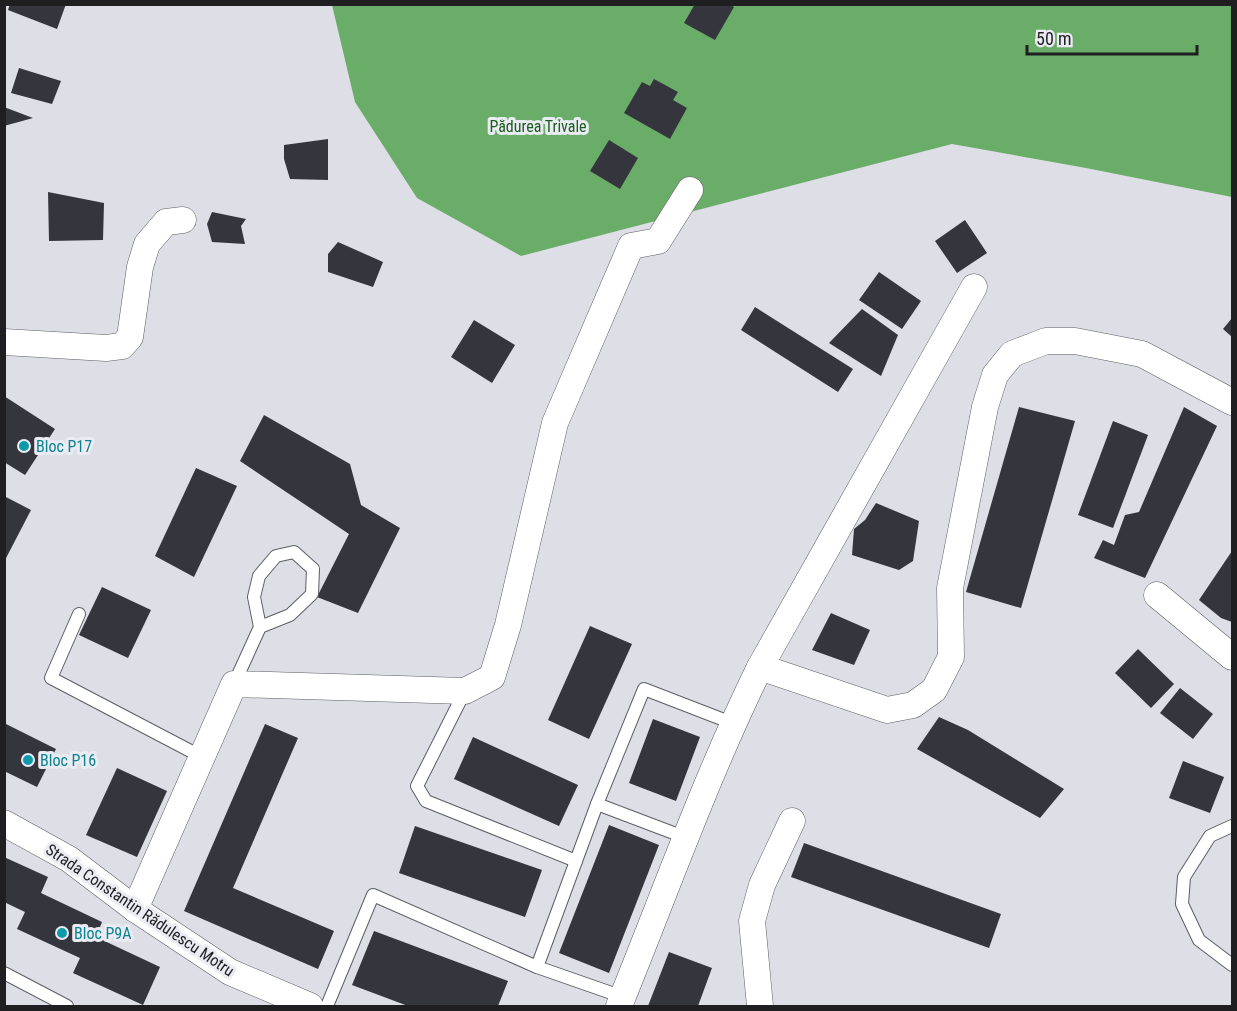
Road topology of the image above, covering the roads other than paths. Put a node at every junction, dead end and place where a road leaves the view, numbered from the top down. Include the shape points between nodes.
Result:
1 (690, 190) dead end
2 (183, 220) dead end
3 (974, 287) dead end
4 (4, 342) edge
5 (1233, 402) edge
6 (1157, 595) dead end
7 (80, 614) dead end
8 (260, 627) junction
9 (1233, 657) edge
10 (760, 667) junction
11 (234, 684) junction
12 (465, 691) junction
13 (732, 723) junction
14 (202, 757) junction
15 (597, 804) junction
16 (792, 821) dead end
17 (4, 823) edge
18 (1233, 826) edge
19 (684, 837) junction
20 (576, 861) junction
21 (135, 909) junction
22 (1233, 965) edge
23 (537, 967) junction
24 (4, 973) edge
25 (621, 1002) edge
26 (67, 1006) edge
27 (310, 1006) edge
28 (327, 1006) edge
29 (760, 1006) edge

1 - 12 street via 658,241 630,246 555,423 508,626 492,677
2 - 4 street via 166,222 147,244 130,337 122,346
3 - 10 street
5 - 10 street via 1142,354 1075,341 1046,341 1012,354 996,375 985,407 950,588 951,657 934,690 913,705 887,710
6 - 9 street
7 - 14 lane via 51,678
8 - 8 lane via 290,615 312,594 313,569 294,552 276,556 259,576 254,597
8 - 11 lane
10 - 13 street
11 - 12 street
11 - 14 street
12 - 20 lane via 417,786 426,801
13 - 15 lane via 644,689
13 - 19 street
14 - 21 street
15 - 19 lane
15 - 20 lane
16 - 29 street via 762,885 752,921
17 - 21 street, Strada Constantin Rădulescu Motru via 69,859
18 - 22 lane via 1210,836 1184,877 1182,904 1199,939
19 - 25 street
20 - 23 lane
21 - 27 street, Strada Constantin Rădulescu Motru via 230,972
23 - 25 lane
23 - 28 lane via 373,895
24 - 26 lane

